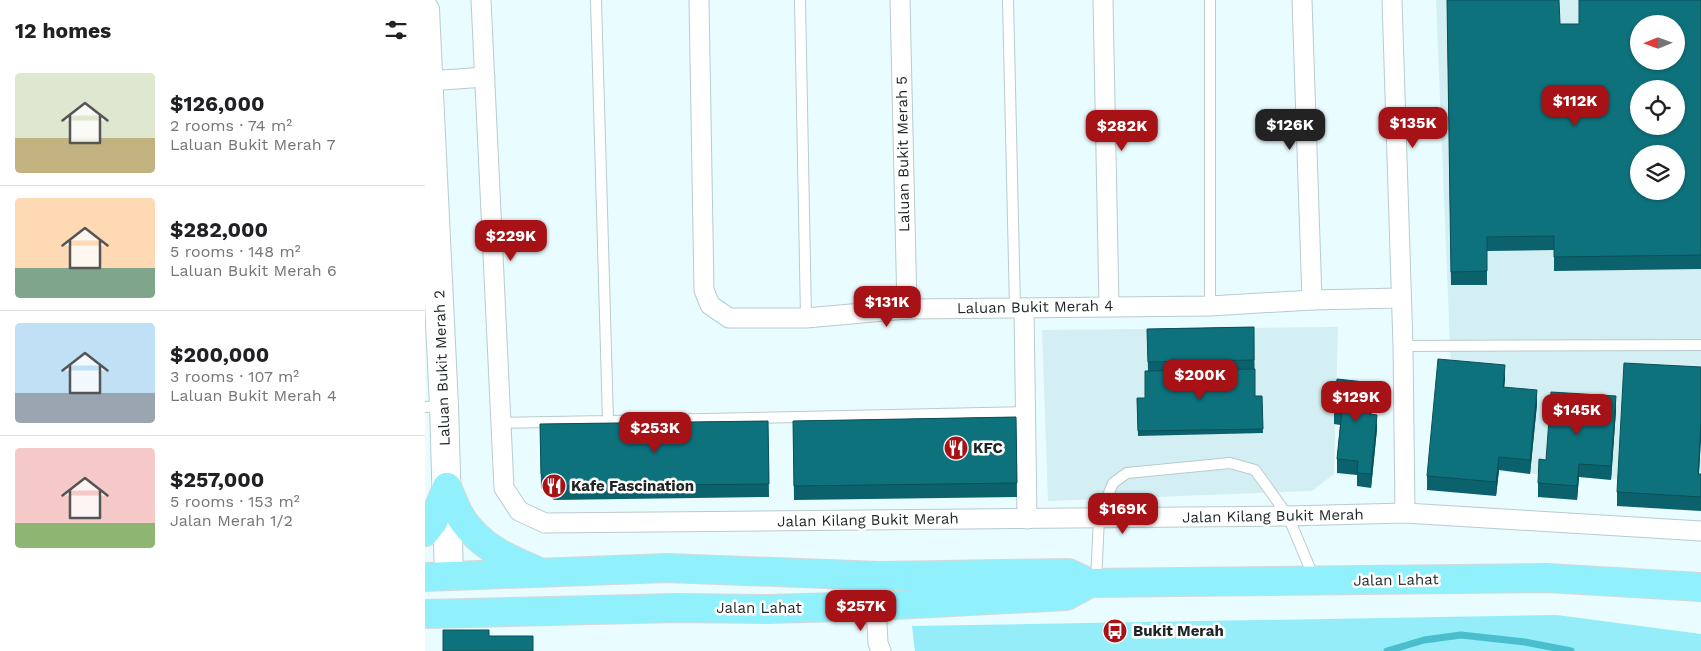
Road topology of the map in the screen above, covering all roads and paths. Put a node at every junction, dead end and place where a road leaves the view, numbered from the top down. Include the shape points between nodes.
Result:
1 (481, 0) edge
2 (596, 0) edge
3 (699, 0) edge
4 (800, 0) edge
5 (900, 0) edge
6 (1008, 0) edge
7 (1103, 0) edge
8 (1209, 0) edge
9 (1302, 0) edge
10 (1392, 0) edge
11 (425, 10) edge
12 (485, 77) junction
13 (429, 81) junction
14 (430, 202) edge
15 (1400, 298) junction
16 (1312, 300) junction
17 (1109, 306) junction
18 (1210, 306) junction
19 (1019, 308) junction
20 (907, 309) junction
21 (806, 318) junction
22 (1701, 344) edge
23 (1403, 346) junction
24 (435, 406) edge
25 (1025, 412) junction
26 (608, 421) junction
27 (501, 423) junction
28 (447, 487) junction
29 (1405, 513) junction
30 (1288, 516) junction
31 (1099, 518) junction
32 (1027, 519) junction
33 (1701, 531) edge
34 (425, 532) edge
35 (667, 568) junction
36 (539, 573) junction
37 (437, 576) edge
38 (1085, 580) junction
39 (1315, 581) junction
40 (1701, 587) edge
41 (425, 594) edge
42 (876, 606) junction
43 (677, 608) junction
44 (425, 614) edge
45 (881, 651) edge

1 - 12 street
2 - 26 lane
3 - 21 street, Laluan Bukit Merah 4 via 704,290 710,305 729,318
4 - 21 lane
5 - 20 street, Laluan Bukit Merah 5
6 - 19 lane
7 - 17 street
8 - 18 lane
9 - 16 street
10 - 15 street
11 - 13 street, Laluan Bukit Merah 2
12 - 13 street
12 - 27 street
13 - 14 street, Laluan Bukit Merah 2
14 - 24 street, Laluan Bukit Merah 2
15 - 16 street, Laluan Bukit Merah 4
15 - 23 street
16 - 18 street, Laluan Bukit Merah 4
17 - 18 street, Laluan Bukit Merah 4
17 - 19 street, Laluan Bukit Merah 4
19 - 20 street, Laluan Bukit Merah 4
19 - 25 street
20 - 21 street, Laluan Bukit Merah 4
22 - 23 lane
23 - 29 street
24 - 28 street, Laluan Bukit Merah 2
25 - 26 lane
25 - 32 street
26 - 27 lane
27 - 32 street, Jalan Kilang Bukit Merah via 504,488 519,511 545,523
28 - 34 main road via 433,522
28 - 36 main road via 461,518 476,537 501,556
28 - 37 street, Laluan Bukit Merah 2
29 - 30 street, Jalan Kilang Bukit Merah
29 - 33 street, Jalan Kilang Bukit Merah
30 - 31 street, Jalan Kilang Bukit Merah
30 - 31 lane via 1255,470 1230,463 1127,473 1113,483
30 - 39 lane
31 - 32 street, Jalan Kilang Bukit Merah
31 - 38 lane
35 - 36 main road, Jalan Lahat
35 - 38 main road, Jalan Lahat
35 - 42 main road via 744,583 851,590 864,594
36 - 37 main road, Jalan Lahat
37 - 41 main road via 436,589
37 - 43 main road via 476,596 596,593
38 - 39 main road, Jalan Lahat
38 - 42 main road, Jalan Lahat via 1066,596
39 - 40 main road, Jalan Lahat via 1547,578
42 - 43 main road, Jalan Lahat
42 - 45 street
43 - 44 main road, Jalan Lahat

